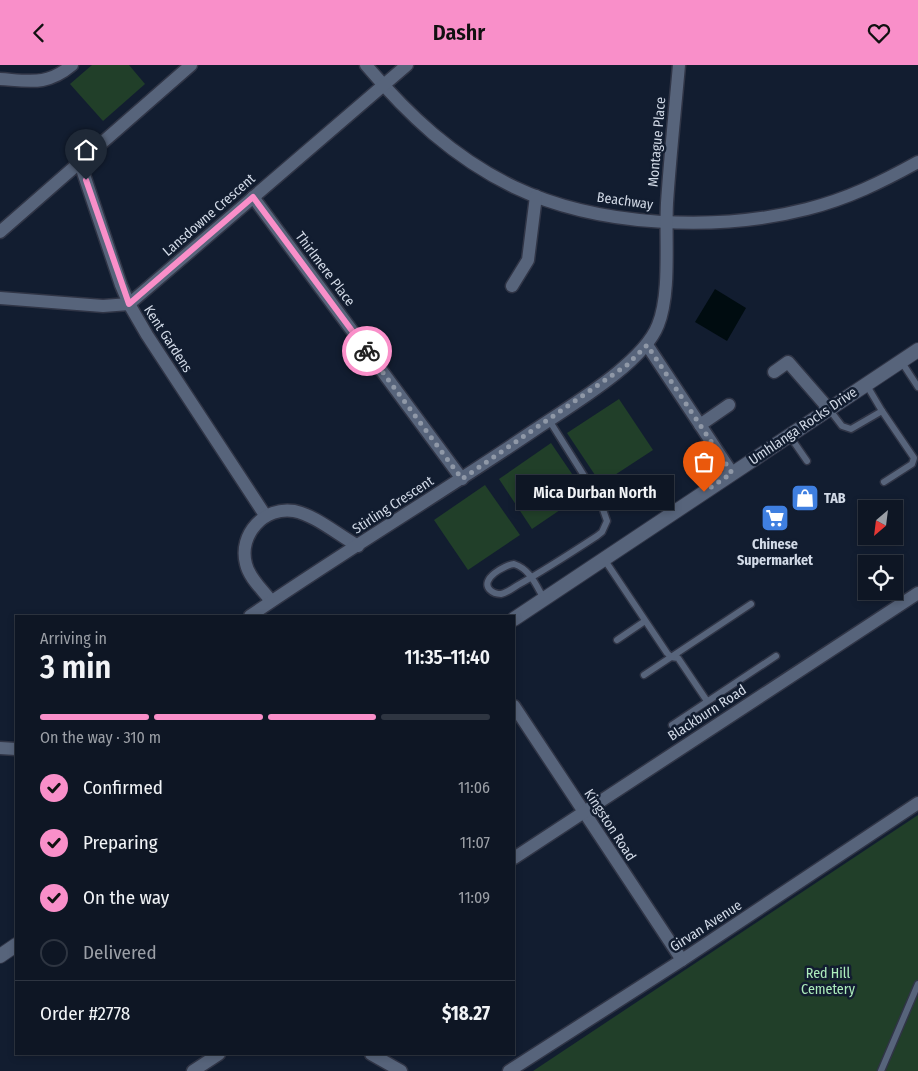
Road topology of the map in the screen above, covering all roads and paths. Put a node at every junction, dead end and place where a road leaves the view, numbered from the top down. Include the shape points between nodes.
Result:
1 (72, 65) edge
2 (192, 65) edge
3 (366, 65) edge
4 (407, 65) edge
5 (679, 65) edge
6 (0, 79) edge
7 (383, 85) junction
8 (918, 162) edge
9 (80, 163) junction
10 (536, 196) junction
11 (253, 197) junction
12 (666, 221) junction
13 (0, 232) edge
14 (512, 286) dead end
15 (0, 298) edge
16 (129, 304) junction
17 (647, 345) junction
18 (918, 350) edge
19 (900, 361) junction
20 (774, 372) dead end
21 (866, 384) junction
22 (918, 387) edge
23 (729, 405) dead end
24 (828, 409) junction
25 (882, 411) junction
26 (549, 420) junction
27 (700, 425) junction
28 (789, 435) junction
29 (807, 461) dead end
30 (732, 473) junction
31 (462, 479) junction
32 (884, 482) dead end
33 (265, 515) junction
34 (358, 546) junction
35 (604, 559) junction
36 (532, 577) junction
37 (918, 593) edge
38 (544, 599) junction
39 (272, 601) junction
40 (751, 604) dead end
41 (251, 615) edge
42 (515, 618) edge
43 (645, 621) junction
44 (617, 640) dead end
45 (776, 656) dead end
46 (671, 657) junction
47 (644, 675) dead end
48 (707, 701) junction
49 (515, 708) edge
50 (672, 725) dead end
51 (0, 748) edge
52 (15, 749) edge
53 (918, 803) edge
54 (584, 811) junction
55 (515, 857) edge
56 (15, 946) edge
57 (0, 956) edge
58 (682, 960) junction
59 (918, 984) edge
60 (217, 1055) edge
61 (373, 1055) edge
62 (193, 1071) edge
63 (401, 1071) edge
64 (509, 1071) edge
65 (881, 1071) edge

1 - 6 street via 50,79
2 - 9 street
3 - 7 street, Beachway
4 - 7 street, Lansdowne Crescent
5 - 12 street, Montague Place
7 - 10 street, Beachway via 419,123 459,154 506,183
7 - 11 street, Lansdowne Crescent
8 - 12 street, Beachway via 877,185 806,209 753,219
9 - 13 street
9 - 16 street, Kent Gardens
10 - 12 street, Beachway via 598,213
10 - 14 street via 528,260
11 - 16 street, Lansdowne Crescent
11 - 31 street, Thirlmere Place
12 - 17 street, Stirling Crescent via 663,303 658,325
15 - 16 street via 104,306
16 - 33 street, Kent Gardens
17 - 26 street, Stirling Crescent via 627,365
17 - 27 street
18 - 19 main road, Umhlanga Rocks Drive
19 - 21 main road, Umhlanga Rocks Drive
19 - 22 lane
20 - 24 street via 788,363
21 - 24 main road, Umhlanga Rocks Drive
21 - 25 lane
23 - 27 street
24 - 25 lane via 842,426 851,429
24 - 28 main road, Umhlanga Rocks Drive
25 - 32 lane via 914,458 912,465
26 - 31 street, Stirling Crescent
26 - 36 lane via 600,501 606,521 597,536
27 - 30 street
28 - 29 lane
28 - 30 main road, Umhlanga Rocks Drive
30 - 35 main road, Umhlanga Rocks Drive
31 - 34 street, Stirling Crescent
33 - 34 street via 280,510 295,511
33 - 39 street via 248,535 246,564 252,577
34 - 39 street, Stirling Crescent
35 - 38 main road, Umhlanga Rocks Drive
35 - 43 lane
36 - 36 lane via 499,594 491,591 488,585 490,577 514,563
36 - 38 lane
37 - 54 street, Blackburn Road
38 - 42 main road, Umhlanga Rocks Drive
39 - 41 street, Stirling Crescent
40 - 46 lane
43 - 44 lane
43 - 46 lane
45 - 48 lane
46 - 47 lane
46 - 48 lane via 678,658
48 - 50 lane
49 - 54 street, Kingston Road
51 - 52 street
53 - 58 street, Girvan Avenue
54 - 55 street, Blackburn Road
54 - 58 street, Kingston Road
56 - 57 main road
58 - 64 street, Girvan Avenue
59 - 65 lane
60 - 62 street
61 - 63 street

